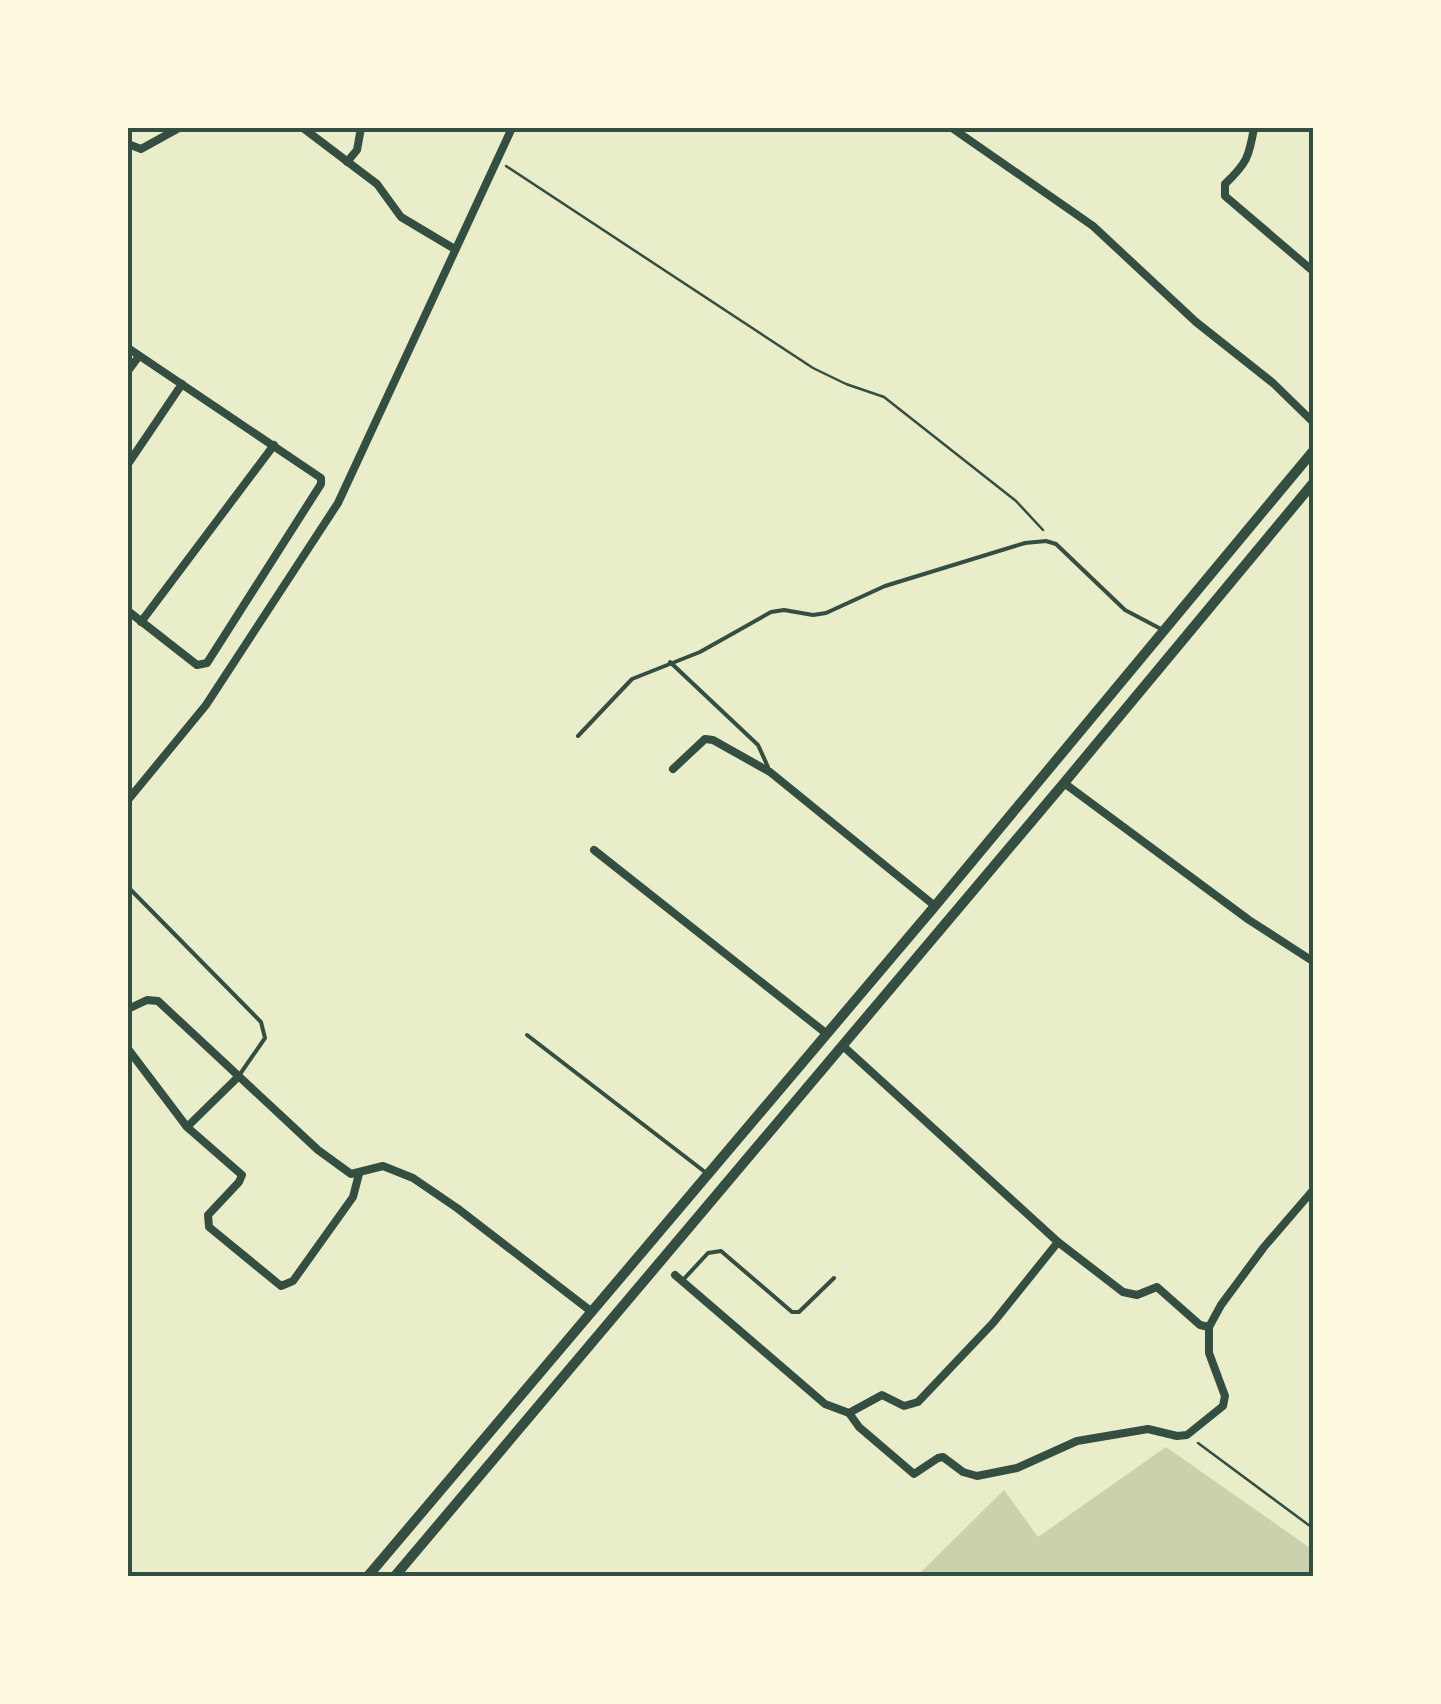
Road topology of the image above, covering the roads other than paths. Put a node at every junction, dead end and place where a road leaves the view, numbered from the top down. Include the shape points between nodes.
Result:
1 (179, 128) edge
2 (304, 128) edge
3 (361, 128) edge
4 (512, 128) edge
5 (952, 128) edge
6 (1254, 128) edge
7 (128, 144) edge
8 (347, 162) junction
9 (454, 248) junction
10 (1314, 272) edge
11 (128, 348) edge
12 (139, 356) junction
13 (128, 371) edge
14 (182, 384) junction
15 (1314, 423) edge
16 (274, 445) junction
17 (1314, 450) edge
18 (128, 464) edge
19 (1314, 482) edge
20 (128, 611) edge
21 (141, 622) junction
22 (1164, 632) junction
23 (670, 662) junction
24 (578, 736) dead end
25 (673, 768) dead end
26 (770, 772) junction
27 (1064, 783) junction
28 (128, 800) edge
29 (594, 850) dead end
30 (128, 886) edge
31 (935, 906) junction
32 (1314, 962) edge
33 (128, 1010) edge
34 (827, 1034) junction
35 (527, 1035) dead end
36 (843, 1046) junction
37 (128, 1049) edge
38 (238, 1077) junction
39 (187, 1127) junction
40 (360, 1174) junction
41 (708, 1174) junction
42 (1314, 1189) edge
43 (1058, 1242) junction
44 (678, 1278) joint
45 (834, 1278) dead end
46 (592, 1312) junction
47 (1209, 1327) junction
48 (850, 1414) junction
49 (368, 1576) edge
50 (395, 1576) edge

1 - 7 street via 142,149
2 - 8 street
3 - 8 street
4 - 9 street
5 - 15 street via 1092,226
6 - 10 street via 1245,165 1225,184 1226,196
8 - 9 street via 377,184 402,217
9 - 28 street via 338,503 206,705
11 - 12 street
12 - 13 street
12 - 14 street
14 - 16 street
14 - 18 street
16 - 21 street
16 - 21 street via 319,474 321,484 207,663 197,665
17 - 22 street
19 - 27 street
20 - 21 street
22 - 23 lane via 1124,610 1046,541 886,586 826,614 771,612
22 - 31 street
23 - 24 lane via 622,686
23 - 26 lane via 758,744
25 - 26 street via 704,739
26 - 31 street
27 - 32 street
27 - 36 street
29 - 34 street
30 - 38 lane via 260,1022 265,1038
31 - 34 street
33 - 38 street via 158,1001
34 - 41 street
35 - 41 lane
36 - 43 street
36 - 50 street
37 - 39 street
38 - 39 street
38 - 40 street via 318,1150
39 - 40 street via 242,1175 208,1216 208,1227 281,1286 292,1281 354,1197
40 - 46 street via 383,1166 413,1178
41 - 46 street
42 - 47 street
43 - 47 street via 1123,1292 1137,1295 1157,1286
43 - 48 street via 918,1402 904,1406 882,1395
44 - 45 lane via 708,1252 721,1251 792,1312
44 - 48 street via 826,1404
46 - 49 street
47 - 48 street via 1223,1406 1187,1435 1148,1429 1076,1441 1017,1468 977,1476 943,1457 914,1474

